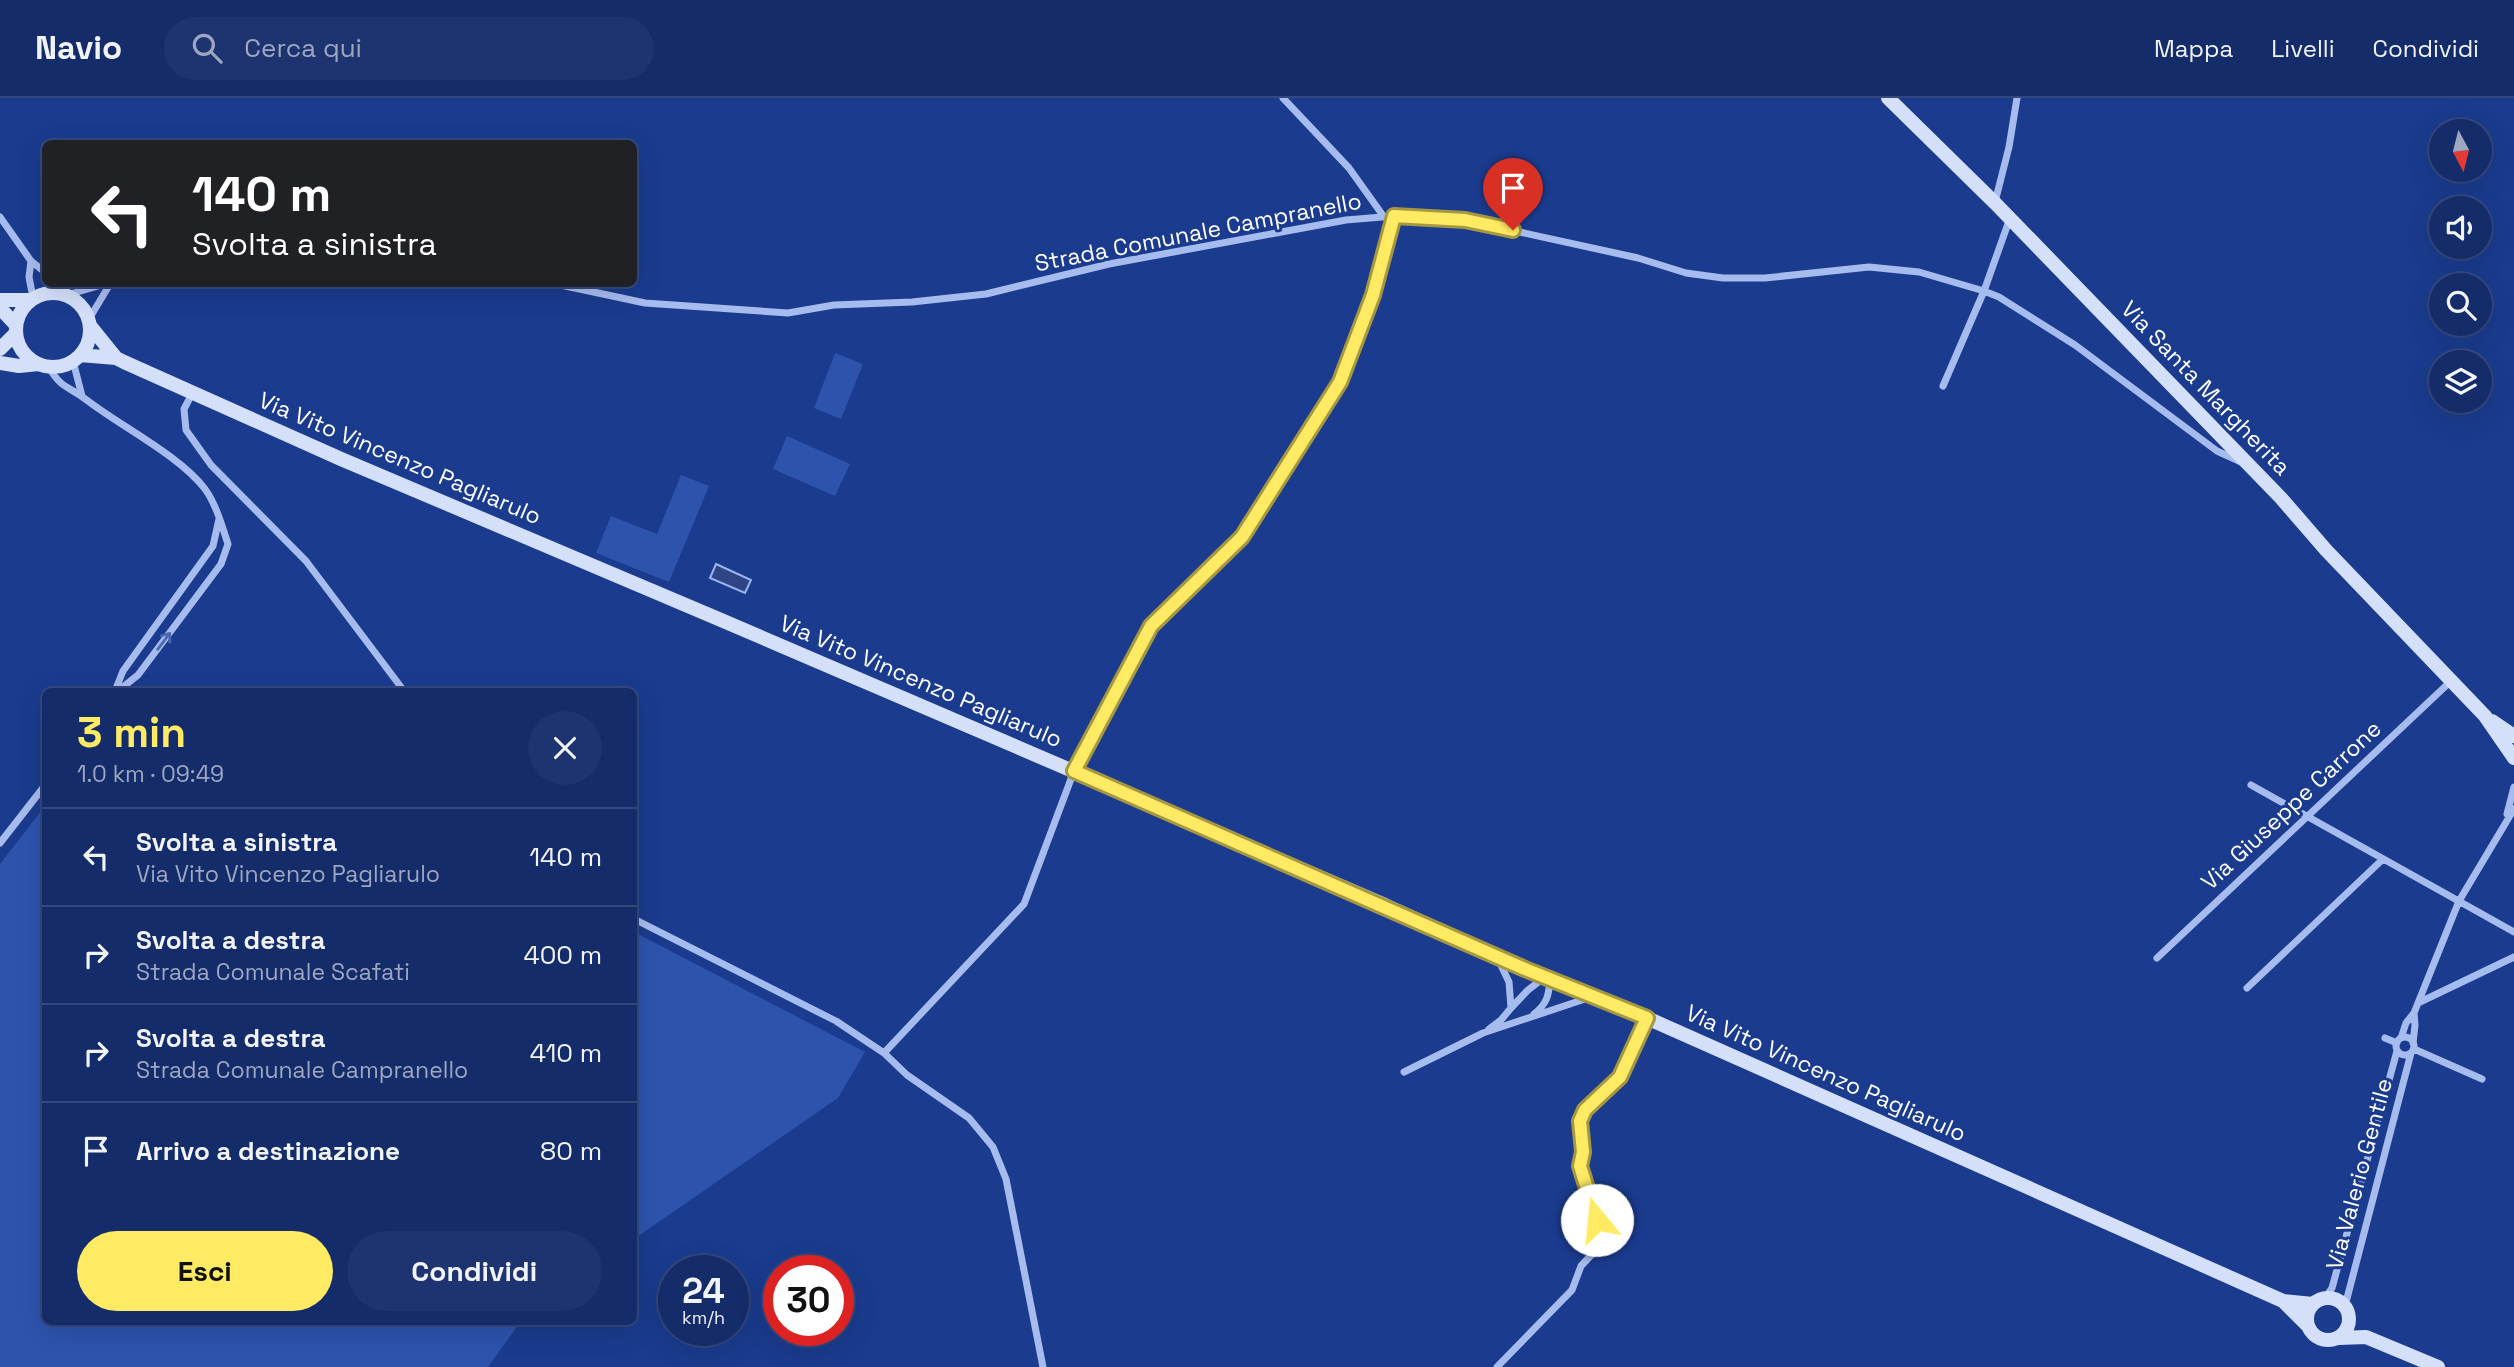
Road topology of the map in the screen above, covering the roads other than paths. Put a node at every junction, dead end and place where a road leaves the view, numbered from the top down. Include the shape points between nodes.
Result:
1 (1283, 98) edge
2 (1888, 98) edge
3 (2017, 98) edge
4 (1995, 203) junction
5 (1394, 216) junction
6 (0, 217) edge
7 (1384, 217) junction
8 (2010, 218) junction
9 (31, 261) junction
10 (42, 270) edge
11 (88, 287) edge
12 (106, 287) edge
13 (570, 287) edge
14 (1984, 290) junction
15 (62, 291) edge
16 (32, 299) junction
17 (0, 300) edge
18 (0, 308) edge
19 (90, 323) junction
20 (16, 329) junction
21 (0, 349) edge
22 (77, 358) junction
23 (116, 358) junction
24 (0, 363) edge
25 (43, 365) junction
26 (1943, 386) dead end
27 (193, 391) junction
28 (82, 396) junction
29 (2249, 466) junction
30 (219, 518) junction
31 (2451, 680) junction
32 (118, 688) edge
33 (121, 688) edge
34 (402, 688) edge
35 (2485, 716) junction
36 (2514, 736) edge
37 (2514, 758) edge
38 (1074, 771) junction
39 (2251, 785) dead end
40 (2514, 787) edge
41 (42, 789) edge
42 (2514, 809) edge
43 (2307, 816) junction
44 (2505, 822) junction
45 (0, 843) edge
46 (2384, 859) junction
47 (2459, 901) junction
48 (637, 921) edge
49 (2514, 932) edge
50 (1497, 956) junction
51 (2514, 957) edge
52 (2157, 958) dead end
53 (1548, 978) junction
54 (2247, 988) dead end
55 (1595, 996) junction
56 (2418, 1003) junction
57 (1511, 1008) junction
58 (2414, 1013) junction
59 (1531, 1017) junction
60 (1647, 1018) junction
61 (1483, 1033) junction
62 (2385, 1038) dead end
63 (2399, 1040) junction
64 (2412, 1048) junction
65 (2397, 1051) junction
66 (884, 1054) junction
67 (1404, 1072) dead end
68 (2482, 1079) dead end
69 (2283, 1301) junction
70 (2319, 1301) junction
71 (2347, 1312) junction
72 (2307, 1325) junction
73 (2367, 1337) junction
74 (2339, 1338) junction
75 (1043, 1367) edge
76 (1497, 1367) edge
77 (2438, 1367) edge

1 - 7 street via 1349,168
2 - 4 street, Via Santa Margherita
3 - 4 street
4 - 8 street, Via Santa Margherita
5 - 7 street, Strada Comunale Campranello
5 - 14 street, Strada Comunale Campranello via 1465,220 1723,278 1869,267 1919,272
5 - 38 street via 1373,295 1340,382 1242,537 1151,626
6 - 9 street
7 - 13 street, Strada Comunale Campranello via 1250,236 986,294 788,313 645,303
8 - 14 street
8 - 29 street, Via Santa Margherita
9 - 10 street
9 - 16 street
11 - 15 street
12 - 19 street
14 - 26 street
14 - 29 street, Strada Comunale Campranello via 2075,345 2217,452
15 - 16 street
15 - 19 street via 77,301
16 - 17 street
16 - 20 street
18 - 20 street
19 - 22 street via 86,347
19 - 23 street, Via Vito Vincenzo Pagliarulo
20 - 21 street
20 - 25 street via 23,351
22 - 23 street, Via Vito Vincenzo Pagliarulo
22 - 25 street via 65,365
22 - 28 street
23 - 27 street, Via Vito Vincenzo Pagliarulo
24 - 25 street
25 - 28 street via 58,383
27 - 34 street via 184,409 186,430 211,465 306,561
27 - 38 street, Via Vito Vincenzo Pagliarulo via 341,459
28 - 30 street via 176,461 205,489
29 - 31 street, Via Santa Margherita
30 - 32 street via 213,546 122,671
33 -> 30 street via 138,675 221,564 228,544
31 - 35 street, Via Santa Margherita
31 - 43 street, Via Giuseppe Carrone
35 - 36 street, Via Santa Margherita
35 - 37 street, Via Santa Margherita
38 - 50 street, Via Vito Vincenzo Pagliarulo
38 - 66 street via 1024,904
39 - 43 street
40 - 44 street, Via Valerio Gentile
41 - 45 street
42 - 44 street, Via Valerio Gentile
43 - 46 street
43 - 52 street, Via Giuseppe Carrone
44 - 47 street, Via Valerio Gentile
46 - 47 street
46 - 54 street
47 - 49 street
47 - 56 street, Via Valerio Gentile
48 - 66 street via 836,1021
50 - 53 street, Via Vito Vincenzo Pagliarulo
50 - 57 street via 1509,982
51 - 56 street
53 - 55 street, Via Vito Vincenzo Pagliarulo
53 - 57 street
53 - 59 street via 1545,1005
55 - 59 street
55 - 60 street, Via Vito Vincenzo Pagliarulo
56 - 58 street, Via Valerio Gentile
57 - 61 street
58 - 63 street, Via Valerio Gentile
58 - 64 street, Via Valerio Gentile
59 - 61 street
60 - 69 street, Via Vito Vincenzo Pagliarulo
60 - 76 street via 1620,1077 1585,1110 1580,1121 1580,1166 1597,1220 1594,1252 1581,1266 1572,1290
61 - 67 street
62 - 63 street
63 - 64 street via 2409,1038
63 - 65 street, Via Valerio Gentile
64 - 65 street, Via Valerio Gentile via 2405,1055
64 - 68 street
64 - 71 street, Via Valerio Gentile
65 - 70 street, Via Valerio Gentile via 2332,1287
66 - 75 street via 969,1118 993,1147 1006,1179
69 - 70 street, Via Vito Vincenzo Pagliarulo
69 - 72 street, Via Vito Vincenzo Pagliarulo
70 - 71 street via 2339,1301
70 - 72 street via 2306,1316
71 - 73 street
71 - 74 street via 2348,1327
72 - 74 street via 2318,1339
73 - 74 street
73 - 77 street

